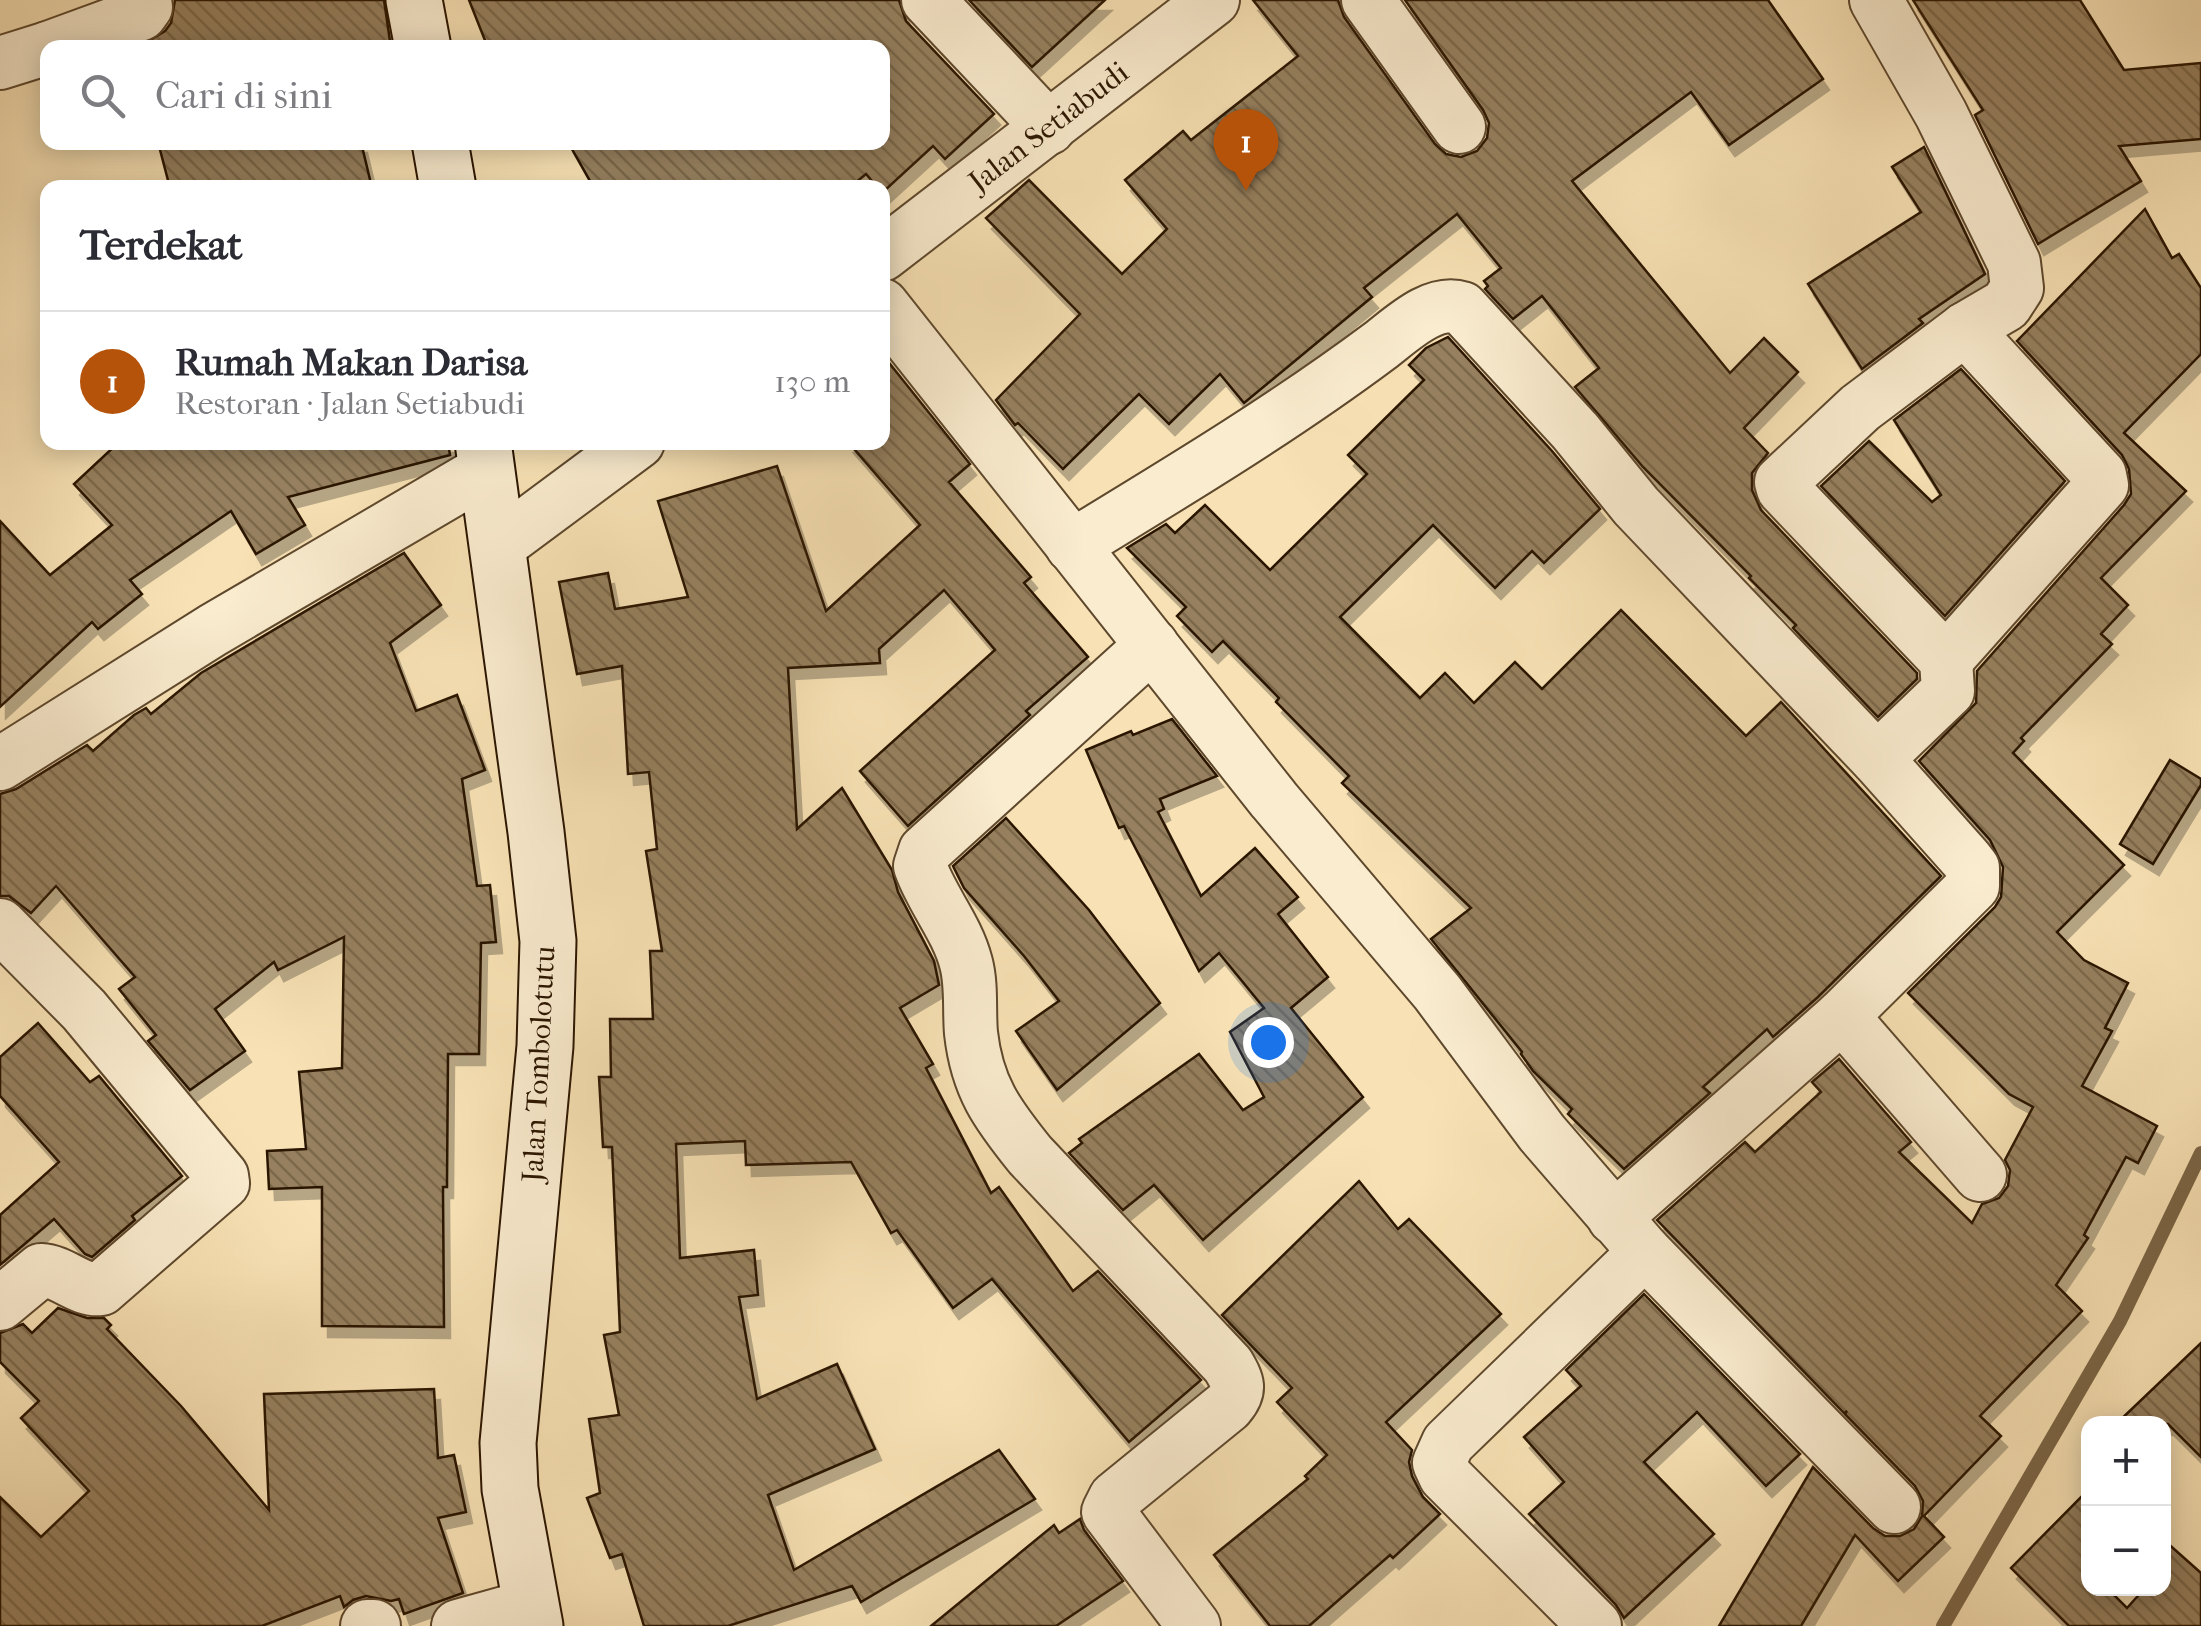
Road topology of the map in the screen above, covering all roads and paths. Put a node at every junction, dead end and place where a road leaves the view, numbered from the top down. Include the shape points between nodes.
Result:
1 (145, 0) edge
2 (414, 0) edge
3 (928, 0) edge
4 (1214, 0) edge
5 (1368, 0) edge
6 (1876, 0) edge
7 (70, 40) edge
8 (422, 40) edge
9 (40, 50) edge
10 (0, 62) edge
11 (1460, 127) dead end
12 (1049, 128) junction
13 (441, 150) edge
14 (447, 180) edge
15 (890, 249) edge
16 (890, 316) edge
17 (1965, 329) junction
18 (627, 450) edge
19 (484, 456) edge
20 (498, 546) junction
21 (1072, 546) junction
22 (1152, 645) junction
23 (1946, 660) junction
24 (1877, 758) junction
25 (0, 764) edge
26 (0, 925) edge
27 (1842, 1016) junction
28 (1980, 1174) dead end
29 (1630, 1235) junction
30 (0, 1304) edge
31 (1894, 1507) dead end
32 (532, 1616) edge
33 (458, 1626) edge
34 (1194, 1626) edge
35 (1595, 1626) edge

1 - 7 street via 141,14
2 - 8 street
3 - 12 street
4 - 12 street, Jalan Setiabudi
5 - 11 street
6 - 17 street via 2014,263 2013,296
9 - 10 street
12 - 15 street, Jalan Setiabudi
13 - 14 street
16 - 21 street
17 - 23 street via 2100,475 2102,485
17 - 23 street via 1860,408 1781,482
18 - 20 street
19 - 20 street, Jalan Tombolotutu
19 - 25 street
20 - 32 street, Jalan Tombolotutu via 548,941 545,1046 508,1443
21 - 22 street
21 - 24 street via 1306,401 1407,325 1436,308 1456,306
22 - 29 street
22 - 34 street via 925,852 920,866 968,969 976,1068 1000,1119 1228,1365 1238,1384 1228,1406 1116,1498 1108,1512
23 - 24 street via 1948,690
24 - 27 street via 1966,859 1974,880
26 - 30 street via 84,1010 223,1180 101,1289 41,1270
27 - 28 street
27 - 29 street
29 - 31 street
29 - 35 street via 1448,1443 1439,1463
32 - 33 street

